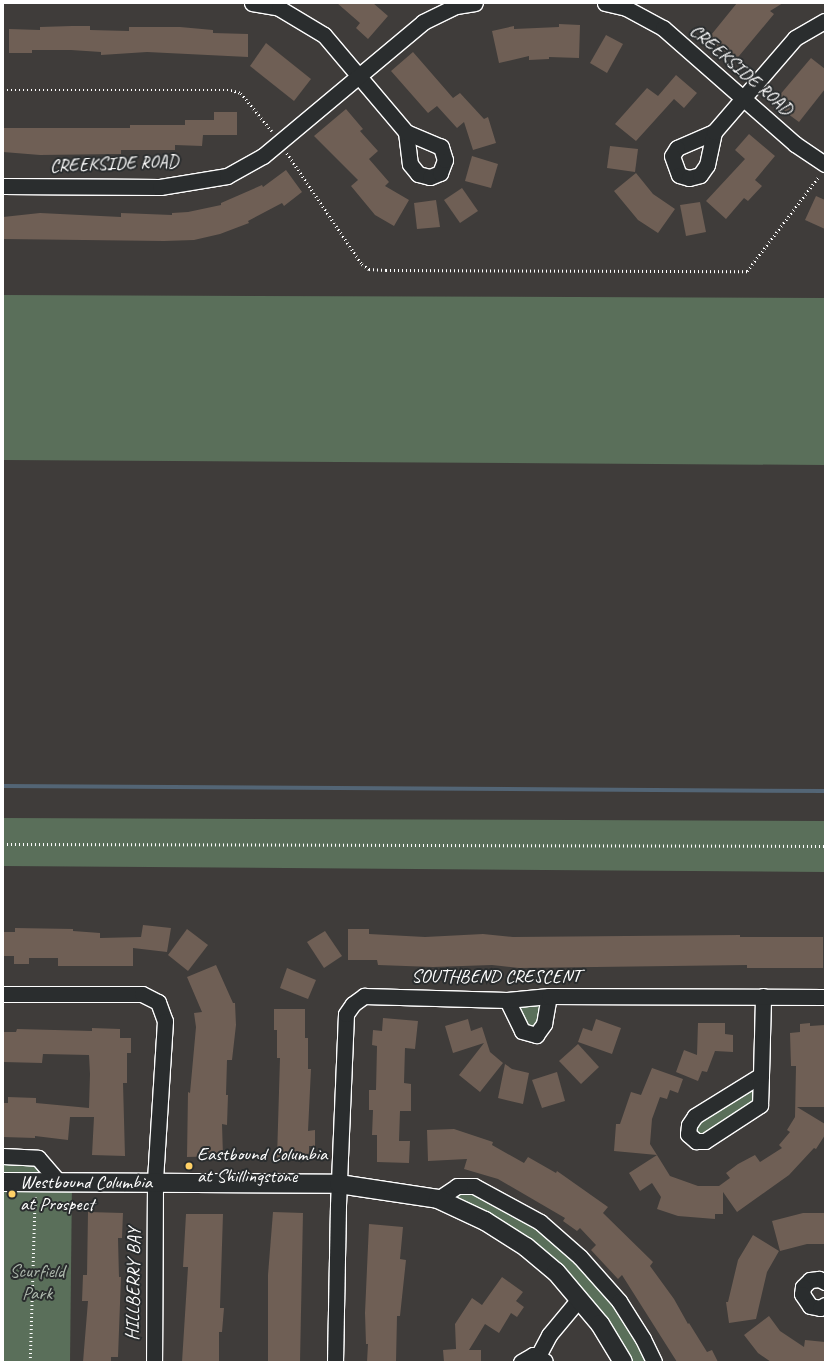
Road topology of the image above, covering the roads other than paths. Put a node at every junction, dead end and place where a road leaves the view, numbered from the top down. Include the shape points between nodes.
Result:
1 (252, 3) edge
2 (475, 3) edge
3 (607, 3) edge
4 (825, 21) edge
5 (359, 75) junction
6 (742, 98) junction
7 (406, 132) dead end
8 (714, 132) dead end
9 (824, 168) edge
10 (3, 186) edge
11 (3, 994) edge
12 (549, 996) junction
13 (763, 996) junction
14 (825, 997) edge
15 (507, 1000) junction
16 (761, 1075) junction
17 (3, 1156) edge
18 (3, 1182) edge
19 (155, 1182) junction
20 (60, 1183) junction
21 (339, 1184) junction
22 (438, 1199) junction
23 (825, 1282) edge
24 (579, 1299) junction
25 (825, 1305) edge
26 (542, 1359) edge
27 (154, 1362) edge
28 (335, 1362) edge
29 (521, 1362) edge
30 (623, 1362) edge
31 (654, 1362) edge

1 - 5 street via 279,8 324,35
2 - 5 street, CREEKSIDE ROAD via 456,6 423,22
3 - 6 street, CREEKSIDE ROAD via 626,8 663,28
4 - 6 street via 795,38
5 - 7 street
5 - 10 street, CREEKSIDE ROAD via 263,156 226,176 160,187
6 - 8 street
6 - 9 street, CREEKSIDE ROAD
11 - 19 street, HILLBERRY BAY via 142,994 158,1002 165,1021
12 - 13 street, SOUTHBEND CRESCENT
12 - 15 street, SOUTHBEND CRESCENT
12 - 15 street via 544,1024 536,1034 522,1031
13 - 14 street, SOUTHBEND CRESCENT
13 - 16 street
15 - 21 street, SOUTHBEND CRESCENT via 364,996 353,1004 346,1014
16 - 16 street via 695,1116 689,1125 688,1134 696,1141 705,1141 760,1105
17 - 20 street via 38,1158
18 - 20 street
19 - 20 street
19 - 21 street
19 - 27 street, HILLBERRY BAY
21 - 22 street
21 - 28 street
22 - 24 street via 485,1221 526,1247 556,1272
22 - 31 street via 457,1186 474,1186 540,1222 580,1257 619,1301
23 - 25 street via 819,1279 810,1280 803,1287 802,1294 810,1306 820,1308
24 - 26 street via 549,1335
24 - 30 street via 600,1324
26 - 29 street via 530,1356

